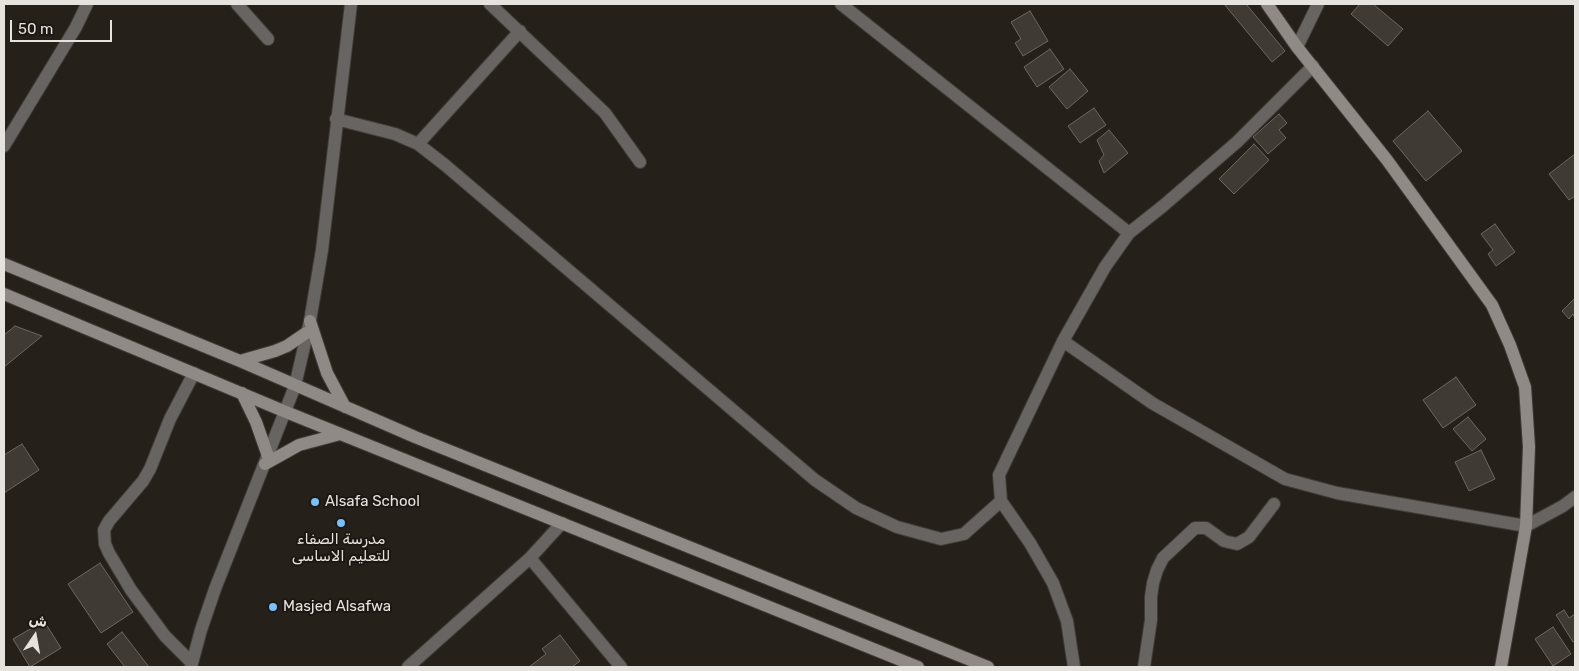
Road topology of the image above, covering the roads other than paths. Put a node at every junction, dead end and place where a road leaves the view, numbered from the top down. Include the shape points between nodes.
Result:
1 (87, 4) edge
2 (237, 4) edge
3 (351, 4) edge
4 (490, 4) edge
5 (841, 4) edge
6 (1267, 4) edge
7 (1318, 4) edge
8 (520, 31) junction
9 (268, 40) dead end
10 (1297, 47) junction
11 (1313, 66) junction
12 (336, 119) junction
13 (418, 144) junction
14 (4, 146) edge
15 (640, 162) dead end
16 (1129, 232) junction
17 (4, 264) edge
18 (4, 294) edge
19 (308, 327) junction
20 (1063, 342) junction
21 (240, 362) junction
22 (194, 373) junction
23 (295, 386) junction
24 (242, 394) junction
25 (345, 407) junction
26 (286, 412) junction
27 (340, 434) junction
28 (266, 460) junction
29 (1575, 497) edge
30 (1001, 501) junction
31 (1274, 504) dead end
32 (562, 523) junction
33 (1526, 526) junction
34 (530, 558) junction
35 (191, 665) edge
36 (408, 667) edge
37 (620, 667) edge
38 (918, 667) edge
39 (988, 667) edge
40 (1074, 667) edge
41 (1144, 667) edge
42 (1502, 667) edge

1 - 14 street
2 - 9 street
3 - 12 street
4 - 8 street
5 - 16 street
6 - 10 main road
7 - 10 street
8 - 13 street
8 - 15 street via 605,113
10 - 11 main road
11 - 16 street via 1222,155
11 - 33 main road via 1387,160 1492,305 1525,387 1529,447
12 - 13 street via 395,134
12 - 19 street via 322,250
13 - 30 street via 815,480 856,508 897,527 942,539 964,534
16 - 20 street via 1105,267
17 - 21 main road
18 - 22 main road
19 - 21 main road via 288,346
19 - 23 street
19 - 25 main road
20 - 30 street via 999,475
20 - 33 street via 1152,403 1285,479 1337,493
21 - 23 main road
22 - 24 main road
22 - 35 street via 147,475 104,530 109,553 131,590
23 - 25 main road
23 - 26 street
24 - 26 main road
24 - 28 main road via 256,422
25 - 39 main road
26 - 27 main road
26 - 28 street
27 - 28 main road via 299,445
27 - 32 main road
28 - 35 street via 215,589
29 - 33 street
30 - 40 street via 1053,582 1067,621
31 - 41 street via 1249,537 1237,544 1224,541 1206,528 1194,528 1163,558 1153,583
32 - 34 street
32 - 38 main road
33 - 42 main road
34 - 36 street
34 - 37 street

